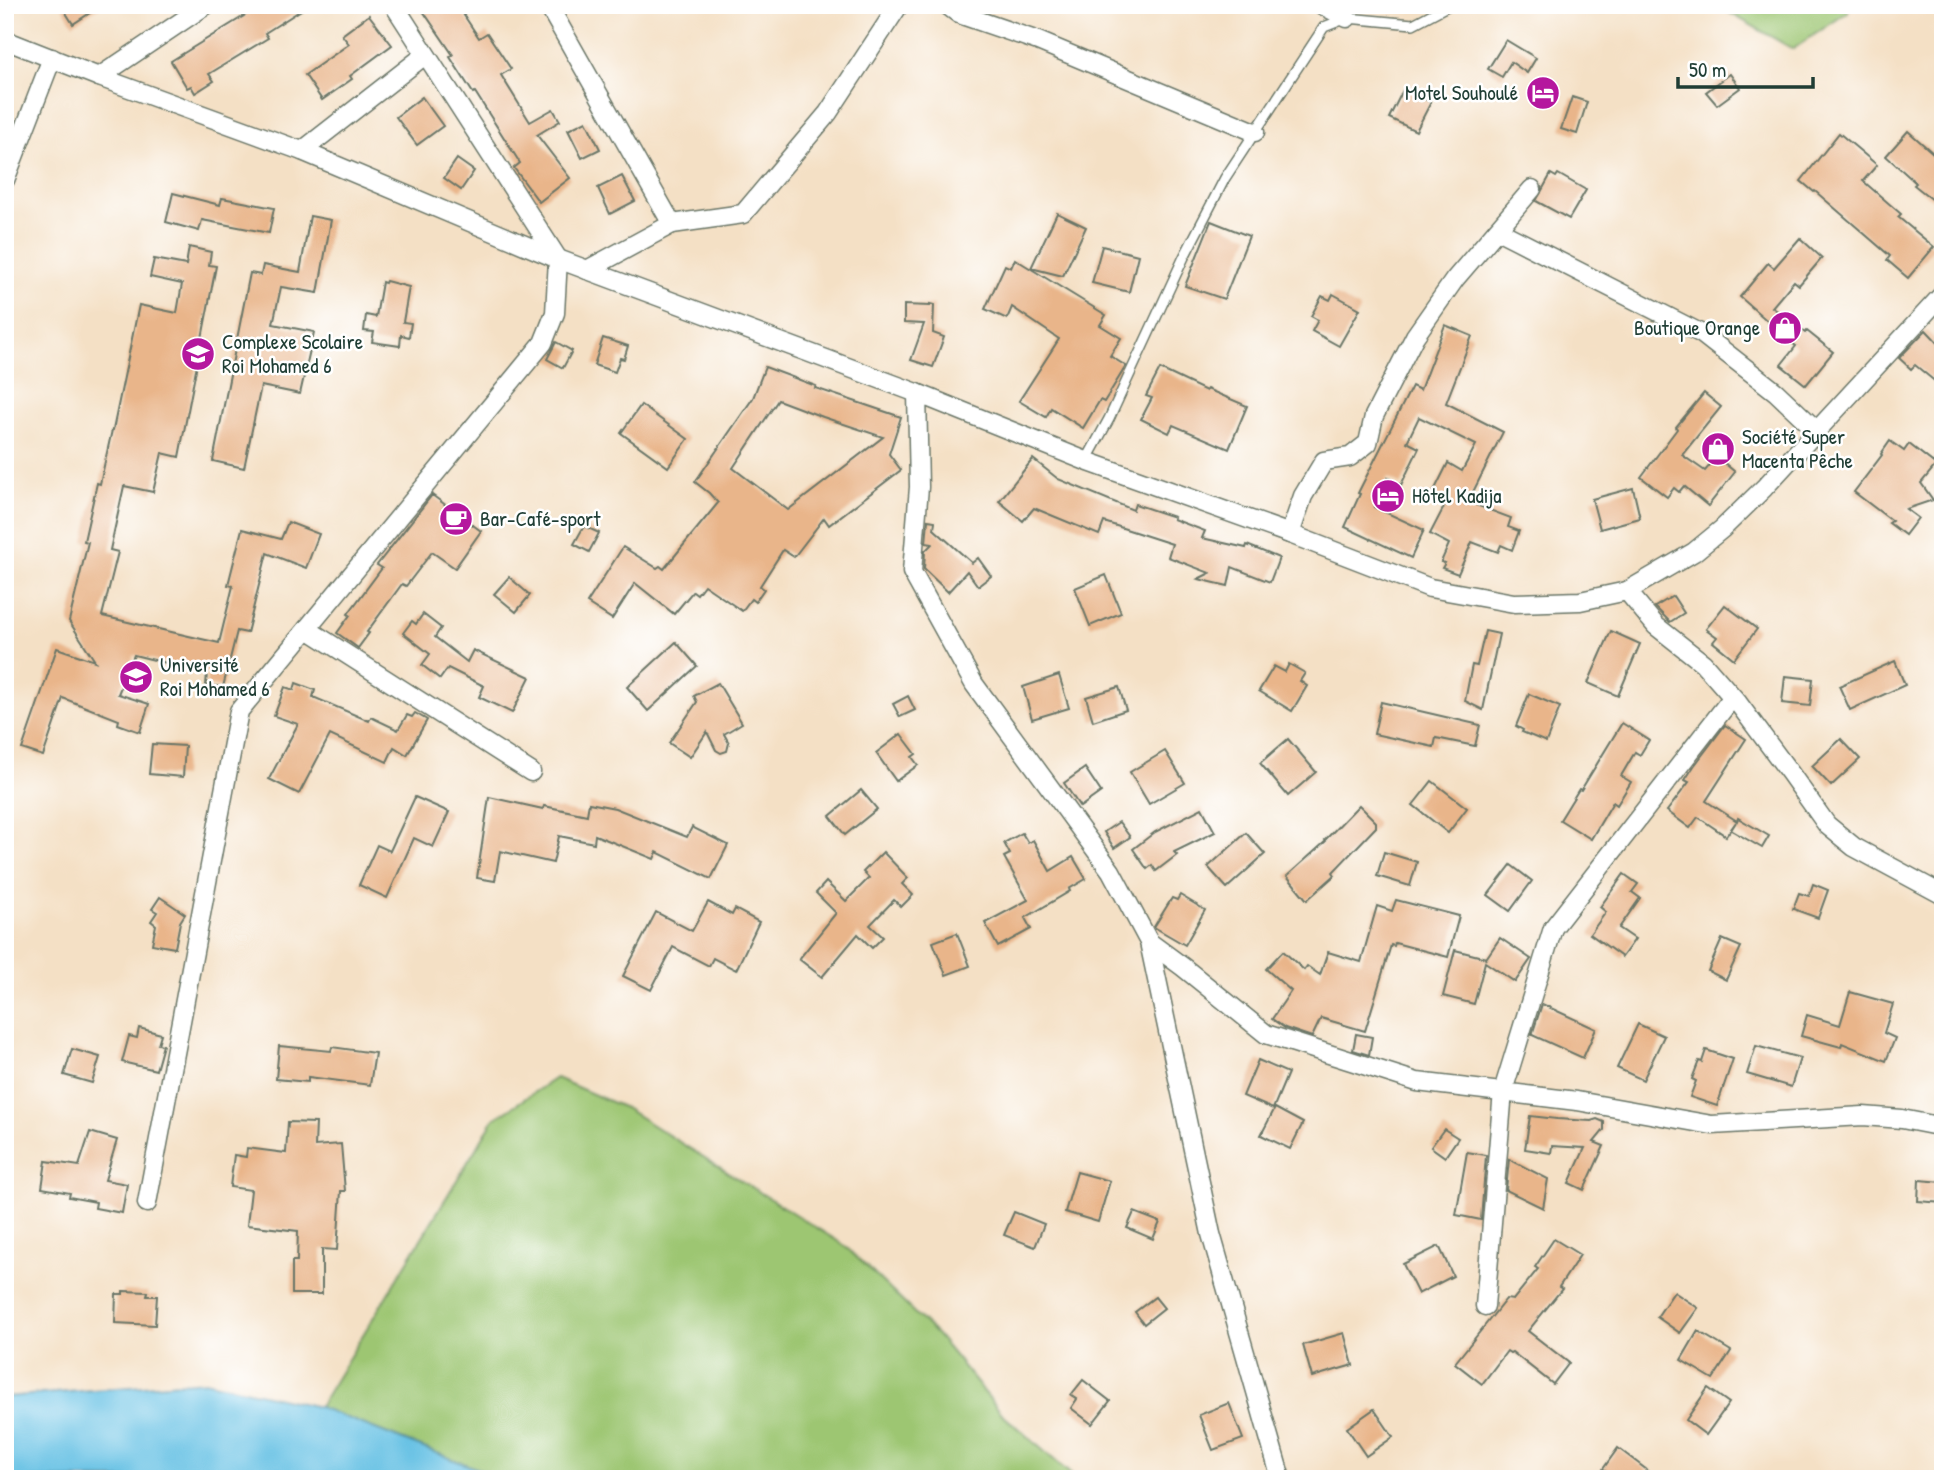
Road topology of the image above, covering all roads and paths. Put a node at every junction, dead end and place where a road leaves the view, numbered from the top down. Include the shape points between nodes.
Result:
1 (206, 5) edge
2 (394, 5) edge
3 (548, 5) edge
4 (898, 5) edge
5 (947, 5) edge
6 (1322, 5) edge
7 (1450, 5) edge
8 (1347, 18) junction
9 (5, 40) edge
10 (425, 55) junction
11 (52, 58) junction
12 (99, 77) junction
13 (1255, 132) junction
14 (302, 151) junction
15 (5, 180) edge
16 (1532, 189) dead end
17 (672, 224) junction
18 (1497, 230) junction
19 (558, 259) junction
20 (587, 270) junction
21 (1943, 294) edge
22 (917, 393) junction
23 (1816, 430) junction
24 (1086, 461) junction
25 (1290, 534) junction
26 (1627, 591) junction
27 (307, 629) junction
28 (1732, 698) junction
29 (531, 772) dead end
30 (1943, 895) edge
31 (1149, 942) junction
32 (1503, 1091) junction
33 (1943, 1127) edge
34 (147, 1203) dead end
35 (1485, 1306) dead end
36 (1281, 1479) edge

1 - 12 street
2 - 10 street
3 - 17 street
4 - 17 street via 828,113 743,214
5 - 13 street via 959,14 1038,41
6 - 8 street
7 - 8 lane via 1413,24
8 - 13 lane via 1324,27
9 - 11 street
10 - 14 street
10 - 19 street
11 - 12 street
11 - 15 street
12 - 14 street
13 - 24 lane via 1184,257
14 - 19 street
16 - 18 street
17 - 20 street
18 - 23 street via 1702,334
18 - 25 street via 1415,336 1374,416 1368,443 1350,457 1324,461 1303,496
19 - 20 street
19 - 27 street via 555,313 543,343
20 - 22 street
21 - 23 street
22 - 24 street
22 - 31 street via 919,487 912,572 974,684 1111,871
23 - 26 street via 1722,529 1694,552
24 - 25 street
25 - 26 street via 1430,588 1514,603 1580,601
26 - 28 street via 1656,626 1703,663
27 - 29 street
27 - 34 street via 239,711
28 - 30 street via 1827,825 1854,847
28 - 32 street via 1553,928
31 - 32 street via 1266,1034 1417,1082
31 - 36 street via 1210,1234
32 - 33 street via 1712,1125 1863,1116
32 - 35 street

